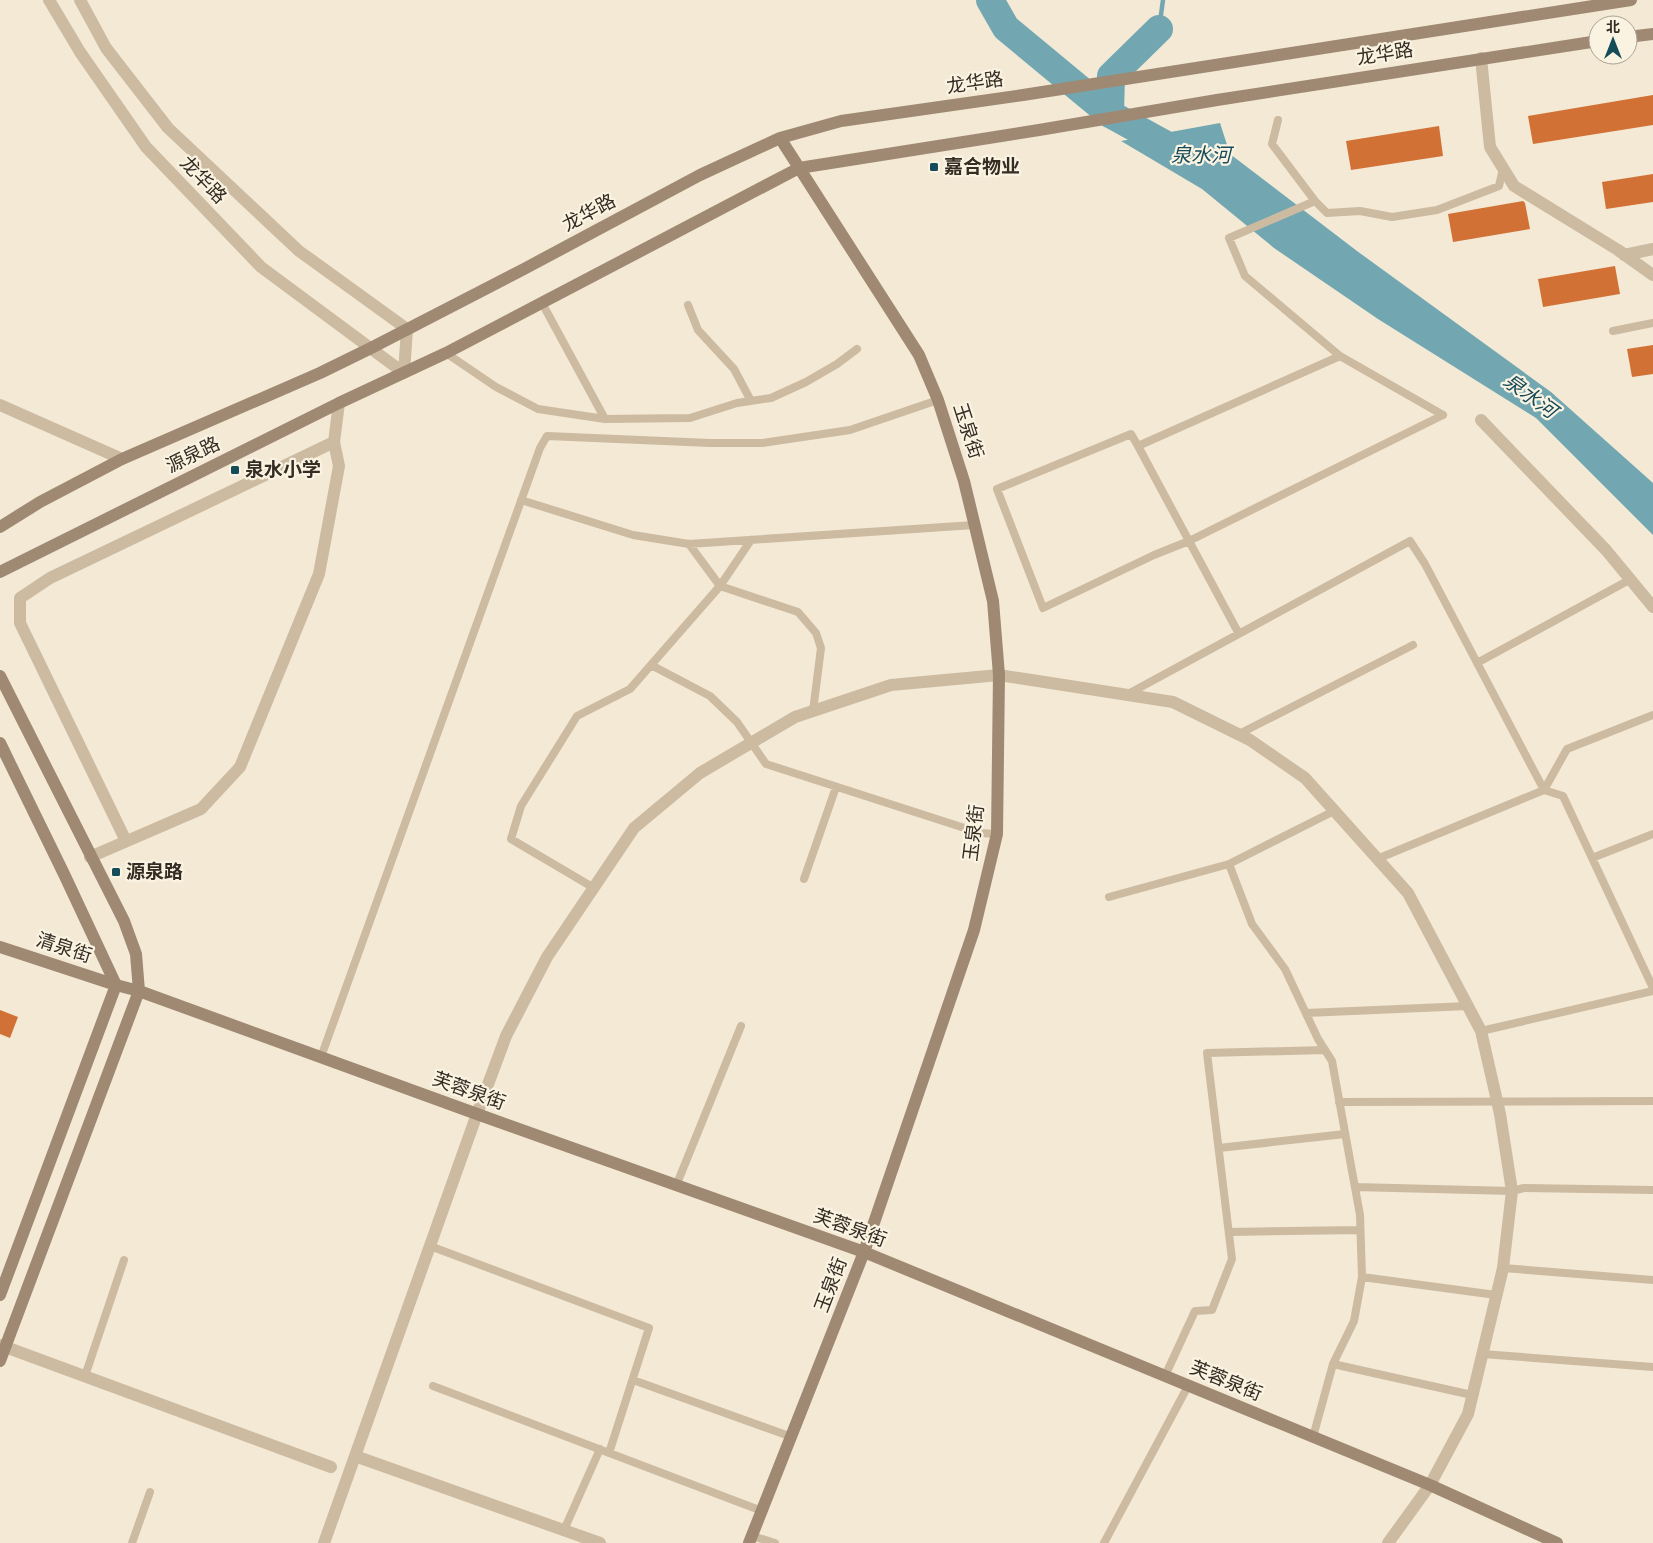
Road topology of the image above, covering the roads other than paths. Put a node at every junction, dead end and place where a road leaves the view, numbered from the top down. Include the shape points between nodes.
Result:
1 (49, 0) edge
2 (80, 0) edge
3 (1631, 0) edge
4 (1653, 34) edge
5 (1638, 36) edge
6 (1588, 43) edge
7 (1482, 58) junction
8 (1278, 120) dead end
9 (780, 138) junction
10 (799, 168) junction
11 (1503, 168) junction
12 (1315, 201) junction
13 (1653, 249) edge
14 (1624, 255) junction
15 (1653, 275) edge
16 (542, 303) junction
17 (688, 305) dead end
18 (1653, 323) edge
19 (407, 328) junction
20 (1613, 331) dead end
21 (371, 348) junction
22 (857, 349) dead end
23 (446, 353) junction
24 (1340, 356) junction
25 (404, 373) junction
26 (938, 400) junction
27 (751, 401) junction
28 (339, 403) junction
29 (0, 406) edge
30 (605, 419) junction
31 (1481, 420) dead end
32 (334, 442) junction
33 (1138, 446) junction
34 (122, 460) junction
35 (521, 500) junction
36 (974, 525) junction
37 (0, 527) edge
38 (751, 540) junction
39 (1189, 541) junction
40 (689, 544) junction
41 (0, 572) edge
42 (1631, 579) junction
43 (720, 586) junction
44 (1653, 608) edge
45 (1239, 634) junction
46 (1413, 645) dead end
47 (1478, 663) junction
48 (651, 665) junction
49 (999, 675) junction
50 (0, 676) edge
51 (1128, 694) junction
52 (813, 711) junction
53 (1653, 715) edge
54 (1239, 734) junction
55 (0, 743) edge
56 (751, 744) junction
57 (836, 786) junction
58 (1544, 790) junction
59 (1334, 811) junction
60 (997, 834) junction
61 (1653, 834) edge
62 (126, 841) junction
63 (90, 857) junction
64 (1377, 858) junction
65 (1592, 858) junction
66 (1229, 864) junction
67 (804, 879) dead end
68 (594, 888) junction
69 (1109, 897) dead end
70 (0, 947) edge
71 (116, 985) junction
72 (1653, 990) edge
73 (139, 991) junction
74 (1468, 1006) junction
75 (1306, 1013) junction
76 (741, 1026) dead end
77 (1481, 1031) junction
78 (1325, 1050) junction
79 (321, 1057) junction
80 (1339, 1102) junction
81 (1497, 1102) junction
82 (1653, 1102) edge
83 (477, 1114) junction
84 (1345, 1134) junction
85 (1219, 1148) junction
86 (676, 1186) junction
87 (1355, 1187) junction
88 (1653, 1190) edge
89 (1512, 1191) junction
90 (1360, 1230) junction
91 (1229, 1232) junction
92 (430, 1246) junction
93 (864, 1252) junction
94 (124, 1260) dead end
95 (1503, 1268) junction
96 (1362, 1277) junction
97 (1653, 1280) edge
98 (0, 1295) edge
99 (1496, 1295) junction
100 (3, 1346) edge
101 (1482, 1354) junction
102 (0, 1361) edge
103 (1333, 1364) junction
104 (1653, 1367) edge
105 (85, 1376) junction
106 (1166, 1376) junction
107 (633, 1380) junction
108 (433, 1386) dead end
109 (1188, 1386) junction
110 (1472, 1395) junction
111 (792, 1437) junction
112 (1313, 1437) junction
113 (600, 1449) junction
114 (609, 1453) junction
115 (355, 1456) junction
116 (331, 1467) dead end
117 (1430, 1485) junction
118 (150, 1492) dead end
119 (762, 1511) junction
120 (564, 1530) junction
121 (751, 1540) edge
122 (132, 1543) edge
123 (324, 1543) edge
124 (600, 1543) edge
125 (775, 1543) edge
126 (1104, 1543) edge
127 (1388, 1543) edge
128 (1557, 1543) edge

1 - 21 street, 龙华路 via 80,52 146,147 261,267
2 - 19 street via 106,48 168,128 299,252
3 - 9 street, 龙华路 via 1023,96 840,121
4 - 5 street
6 - 7 street, 龙华路
7 - 10 street, 龙华路
7 - 11 street via 1490,148
8 - 12 lane via 1272,144
9 - 10 street, 玉泉街
9 - 19 street, 龙华路 via 700,175
10 - 16 street, 龙华路
10 - 26 street, 玉泉街 via 919,355
11 - 12 lane via 1499,186 1437,210 1392,217 1360,211 1327,212
11 - 14 street via 1514,186
12 - 24 lane via 1229,238 1245,276
13 - 14 street
14 - 15 street
16 - 23 street, 龙华路
16 - 30 lane
17 - 27 lane via 698,330 734,369
18 - 20 lane
19 - 21 street, 龙华路
19 - 25 street
21 - 25 street, 龙华路
21 - 34 street, 源泉路
22 - 27 lane via 806,382 771,398
23 - 25 street, 龙华路
23 - 30 lane via 496,387 538,409
24 - 33 lane
24 - 39 lane via 1444,415
25 - 28 street, 源泉路
26 - 35 lane via 850,430 762,443 547,436
26 - 36 street, 玉泉街 via 964,481
27 - 30 lane via 690,418
28 - 32 street
28 - 41 street, 源泉路
29 - 34 street
31 - 42 street
32 - 62 street via 339,466 319,574 240,767 201,809
32 - 62 street via 50,578 20,598 20,623
33 - 39 lane
33 - 39 lane via 1131,434 997,489 1043,608
34 - 37 street, 源泉路 via 40,502
35 - 40 lane via 633,535
35 - 79 lane
36 - 38 lane
36 - 49 street, 玉泉街 via 993,601
38 - 40 lane
38 - 43 lane
39 - 45 lane
40 - 43 lane
42 - 44 street
42 - 47 lane
43 - 48 lane
43 - 52 lane via 798,612 816,633 821,648
45 - 47 lane via 1410,541
45 - 51 lane
46 - 54 lane
47 - 58 lane
48 - 56 lane via 710,696 737,722
48 - 68 lane via 630,689 577,716 521,806 511,838
49 - 51 street
49 - 52 street via 892,685
49 - 60 street, 玉泉街
50 - 63 street
51 - 54 street via 1173,702
52 - 56 street via 795,717
53 - 58 lane via 1567,749
54 - 59 street via 1305,778
55 - 71 street
56 - 57 lane via 766,764
56 - 68 street via 700,774 634,828
57 - 60 lane via 980,833
57 - 67 lane
58 - 64 lane
58 - 65 lane via 1563,796
59 - 64 street
59 - 66 lane
60 - 93 street, 玉泉街 via 974,930
61 - 65 lane
62 - 63 street
63 - 73 street via 130,937 136,954
64 - 74 street via 1408,893
65 - 72 lane
66 - 69 lane
66 - 75 lane via 1252,924 1285,969
68 - 83 street via 547,957 506,1036
70 - 71 street, 清泉街
71 - 73 street, 芙蓉泉街
71 - 98 street
72 - 77 lane
73 - 79 street, 芙蓉泉街
73 - 100 street
74 - 75 lane
74 - 77 street
75 - 78 lane
76 - 86 lane
77 - 81 street
78 - 80 lane via 1332,1061
78 - 85 lane via 1207,1053
79 - 83 street, 芙蓉泉街
80 - 81 lane
80 - 84 lane
81 - 82 lane
81 - 89 street
83 - 86 street, 芙蓉泉街
83 - 92 street
84 - 85 lane
84 - 87 lane
85 - 91 lane
86 - 93 street, 芙蓉泉街
87 - 89 lane
87 - 90 lane
88 - 89 lane via 1524,1188
89 - 95 street
90 - 91 lane
90 - 96 lane
91 - 106 lane via 1232,1259 1212,1310 1195,1311
92 - 107 lane via 649,1328
92 - 115 street
93 - 106 street, 芙蓉泉街
93 - 111 street, 玉泉街
94 - 105 lane
95 - 97 lane
95 - 99 street
96 - 99 lane
96 - 103 lane via 1354,1321
99 - 101 street
100 - 102 street
100 - 105 street
101 - 104 lane
101 - 110 street
103 - 110 lane
103 - 112 lane
105 - 116 street
106 - 109 street, 芙蓉泉街
107 - 111 lane
107 - 114 lane
108 - 113 lane
109 - 112 street, 芙蓉泉街
109 - 126 lane
110 - 117 street via 1468,1414
111 - 119 street, 玉泉街
112 - 117 street, 芙蓉泉街
113 - 114 lane
113 - 120 lane
114 - 119 lane
115 - 120 street
115 - 123 street
117 - 127 street
117 - 128 street, 芙蓉泉街
118 - 122 lane
119 - 121 street, 玉泉街
120 - 124 street
121 - 125 lane

